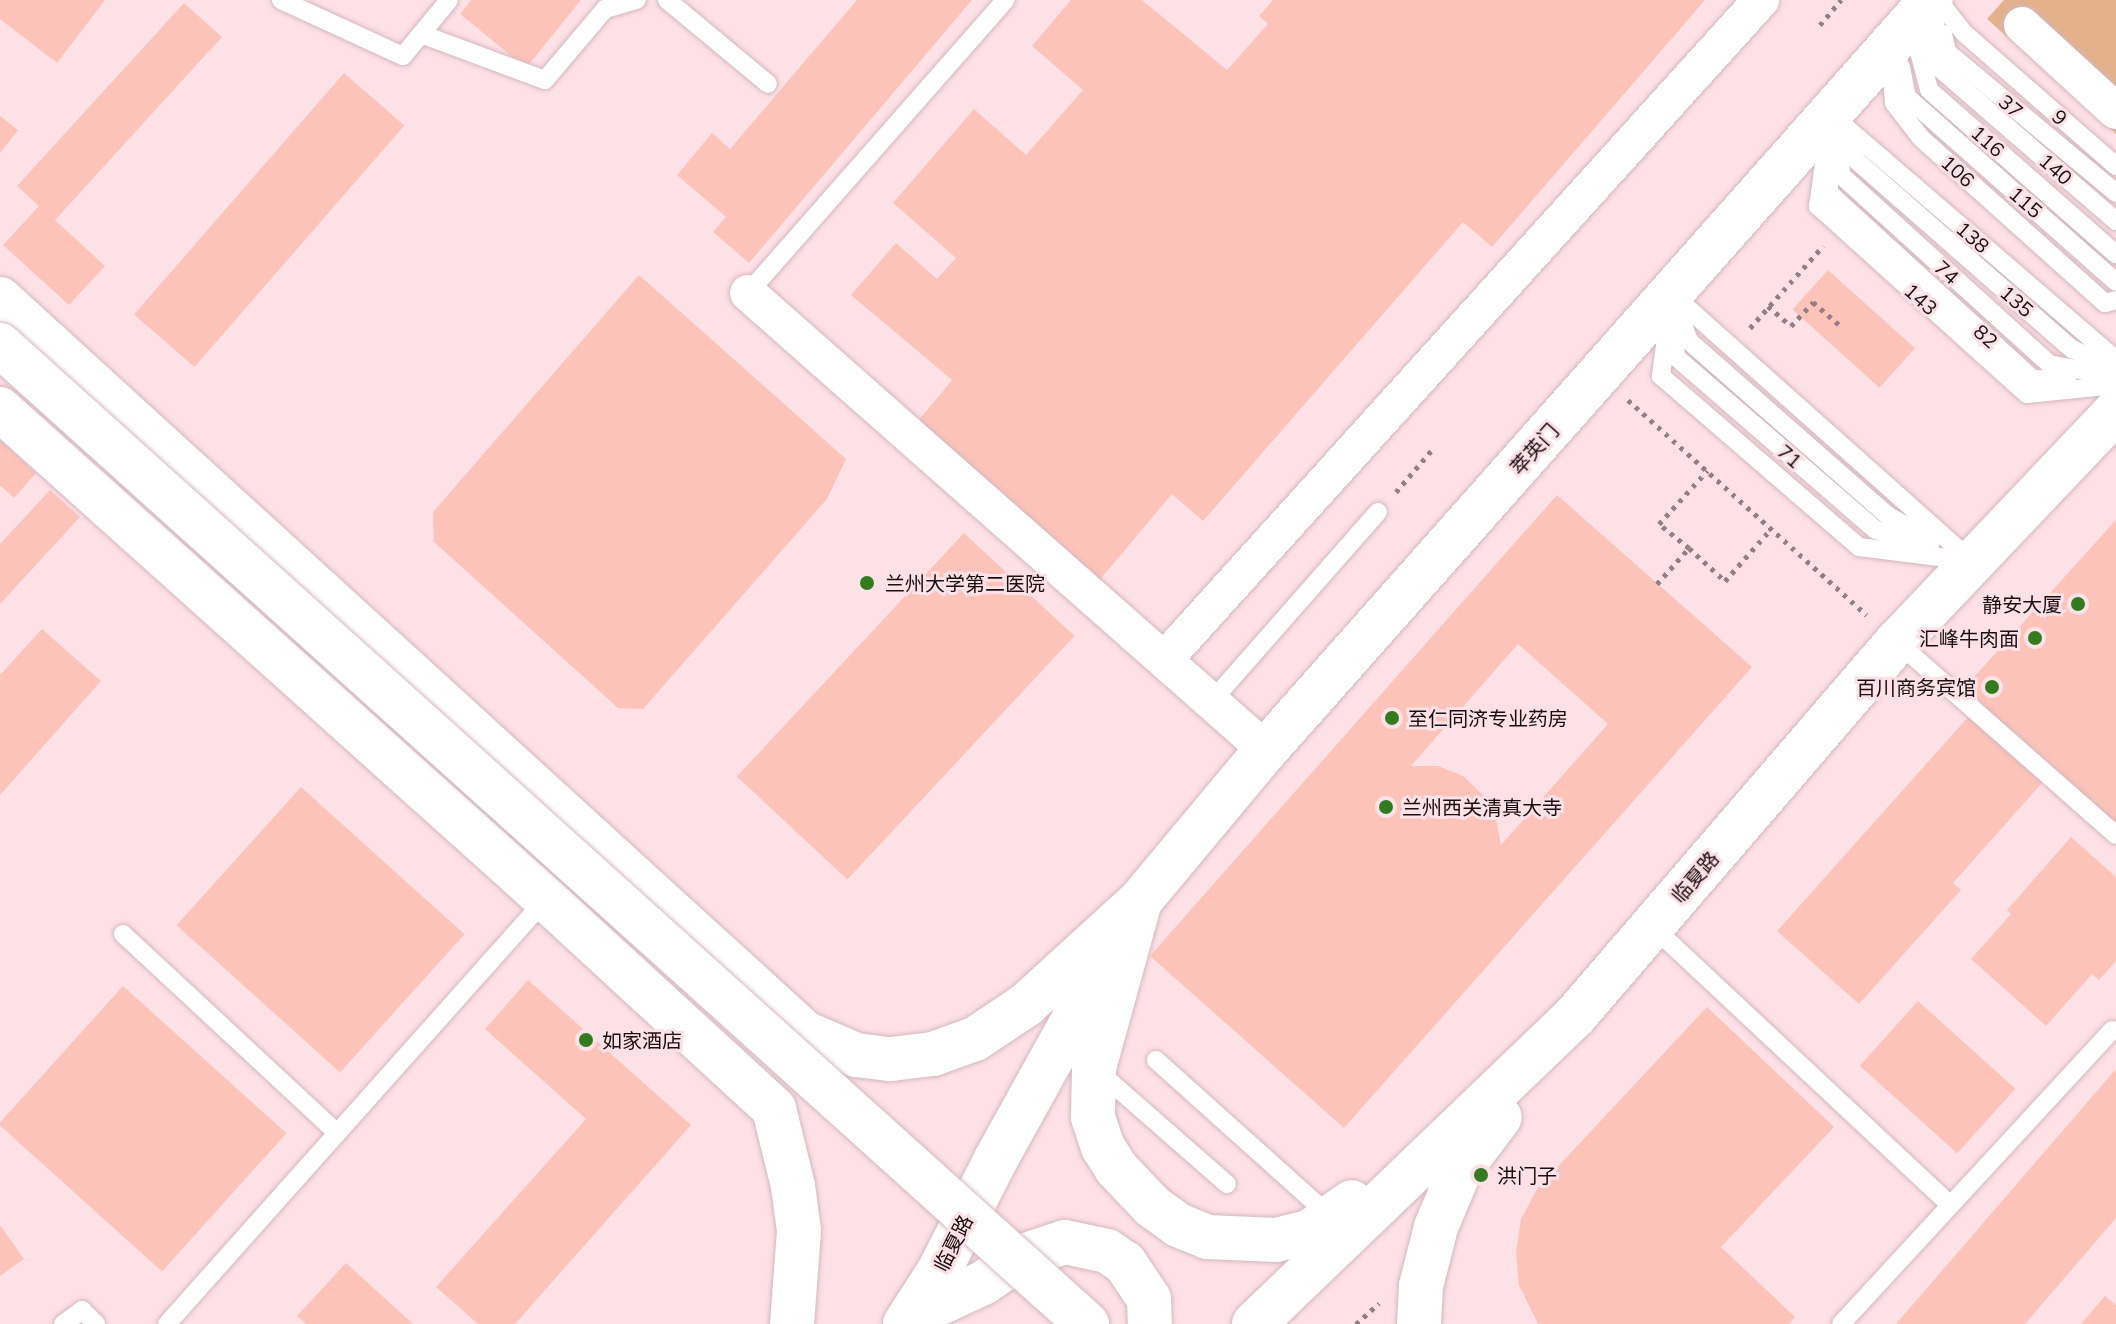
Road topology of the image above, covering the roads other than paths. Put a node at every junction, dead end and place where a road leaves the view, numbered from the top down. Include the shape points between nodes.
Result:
1 (281, 0) edge
2 (449, 0) edge
3 (637, 0) edge
4 (667, 0) edge
5 (1005, 0) edge
6 (1761, 0) edge
7 (1934, 0) edge
8 (2022, 25) dead end
9 (421, 34) junction
10 (768, 84) dead end
11 (2116, 111) edge
12 (1831, 114) junction
13 (2116, 166) edge
14 (2116, 193) edge
15 (2116, 221) edge
16 (2116, 254) edge
17 (2116, 282) edge
18 (748, 293) joint
19 (1672, 294) junction
20 (0, 299) edge
21 (2116, 300) edge
22 (0, 345) edge
23 (2116, 360) edge
24 (2116, 369) edge
25 (0, 376) edge
26 (2116, 381) edge
27 (0, 409) edge
28 (2116, 411) edge
29 (1378, 512) road end
30 (1973, 562) junction
31 (1897, 642) junction
32 (1164, 660) junction
33 (1211, 702) junction
34 (1266, 750) junction
35 (2116, 835) edge
36 (546, 899) junction
37 (1140, 901) junction
38 (1652, 926) junction
39 (123, 934) dead end
40 (1575, 1016) junction
41 (2112, 1030) dead end
42 (1156, 1060) dead end
43 (1094, 1068) junction
44 (337, 1133) junction
45 (1227, 1184) dead end
46 (1950, 1205) junction
47 (1331, 1218) junction
48 (908, 1320) edge
49 (63, 1324) edge
50 (96, 1324) edge
51 (167, 1324) edge
52 (792, 1324) edge
53 (1052, 1324) edge
54 (1087, 1324) edge
55 (1150, 1324) edge
56 (1254, 1324) edge
57 (1419, 1324) edge
58 (1841, 1324) edge

1 - 9 lane via 403,56
2 - 9 lane
3 - 9 lane via 605,9 545,80
4 - 10 lane
5 - 18 lane
6 - 32 street
7 - 12 main road, 萃英门
7 - 13 lane, 9 via 1964,33
7 - 14 lane, 37 via 1947,52
7 - 15 lane, 140 via 1937,66
7 - 16 lane, 116 via 1919,52 1929,90
7 - 17 lane, 115 via 1900,64 1907,97
7 - 21 lane, 106 via 1891,61 1894,103 1921,138 2105,303
8 - 11 street
12 - 19 main road, 萃英门
12 - 23 lane, 138
12 - 24 lane, 135 via 1857,161 2072,349
12 - 26 lane, 74 via 1842,176 1850,184 2049,364
12 - 26 lane, 143 via 1818,206 2027,394
18 - 32 street
19 - 30 lane via 1689,341 1887,515
19 - 30 lane via 1661,376 1859,547
19 - 34 main road, 萃英门
20 - 37 main road via 805,1033 856,1055 891,1059 933,1054 975,1039 1026,1005
22 - 54 main road, bridge
25 - 53 main road
27 - 36 main road
28 - 30 main road, 临夏路
29 - 33 lane
30 - 31 main road, 临夏路
31 - 35 lane
31 - 38 main road, 临夏路
32 - 33 street
33 - 34 street
34 - 37 main road, 萃英门
36 - 44 lane
36 - 52 main road via 774,1109 799,1231
37 - 43 main road
37 - 48 main road, 临夏路
38 - 40 main road, 临夏路
38 - 46 lane
39 - 44 lane
40 - 47 main road
40 - 56 main road, 临夏路
40 - 57 main road via 1460,1170 1436,1227 1421,1286
41 - 46 lane
42 - 47 lane
43 - 45 lane
43 - 47 main road via 1093,1117 1103,1147 1134,1189 1178,1225 1207,1237 1276,1240 1309,1232
44 - 51 lane
46 - 58 lane
48 - 55 main road via 983,1283 1003,1266 1065,1242 1107,1251 1125,1263 1149,1299
49 - 50 lane via 82,1310

